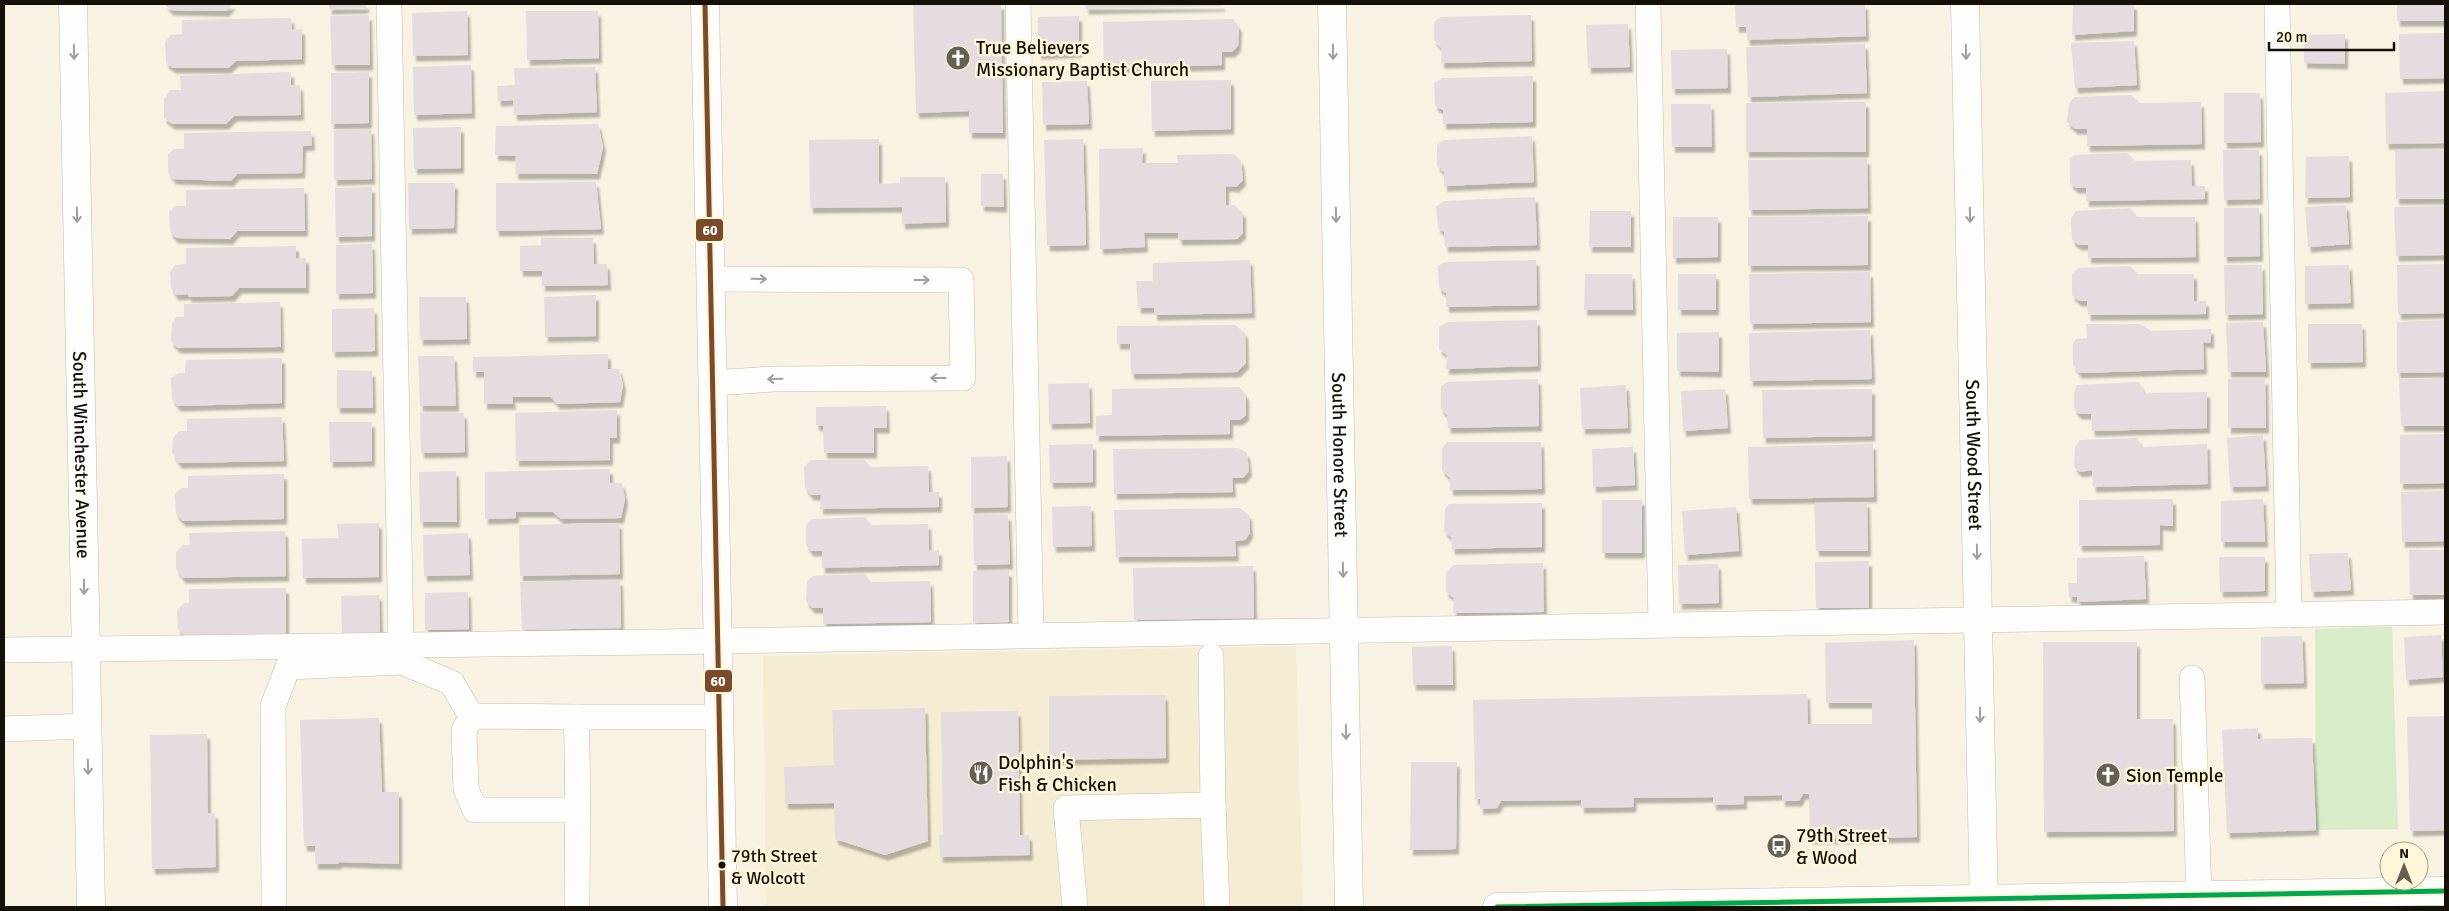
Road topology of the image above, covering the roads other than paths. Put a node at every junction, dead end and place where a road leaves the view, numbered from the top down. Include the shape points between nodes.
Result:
1 (73, 4) edge
2 (388, 4) edge
3 (705, 4) edge
4 (1018, 4) edge
5 (1332, 4) edge
6 (1648, 4) edge
7 (1965, 4) edge
8 (2277, 4) edge
9 (711, 278) junction
10 (713, 383) junction
11 (2445, 612) edge
12 (2290, 614) junction
13 (1978, 619) junction
14 (1661, 624) junction
15 (1344, 630) junction
16 (1031, 635) junction
17 (718, 640) junction
18 (402, 644) junction
19 (85, 648) junction
20 (4, 650) edge
21 (1211, 656) dead end
22 (2192, 678) dead end
23 (471, 716) junction
24 (576, 717) junction
25 (720, 717) junction
26 (87, 726) junction
27 (4, 728) edge
28 (1213, 805) junction
29 (578, 810) junction
30 (2445, 891) edge
31 (2199, 895) junction
32 (1984, 903) edge
33 (1764, 905) edge
34 (91, 907) edge
35 (274, 907) edge
36 (577, 907) edge
37 (724, 907) edge
38 (1075, 907) edge
39 (1217, 907) edge
40 (1349, 907) edge
41 (1497, 907) edge

1 -> 19 street, South Winchester Avenue
2 - 18 lane
3 - 9 street
4 - 16 lane
5 -> 15 street, South Honore Street
6 - 14 lane
7 -> 13 street, South Wood Street
8 - 12 lane
9 - 10 street
9 -> 10 lane via 961,280 963,378 773,379
10 - 17 street
11 - 12 lane
12 - 13 lane
13 - 14 lane
13 -> 32 street, South Wood Street
14 - 15 lane
15 - 16 lane
15 -> 40 street, South Honore Street
16 - 17 lane
17 - 18 lane
17 - 25 street
18 - 19 lane
19 - 20 lane
19 - 26 street, South Winchester Avenue
21 - 28 lane
22 - 31 lane
23 - 24 lane
23 - 29 lane via 464,731 466,790 475,810
23 - 35 lane via 452,683 402,662 288,667 272,706
24 - 25 lane
24 - 29 lane
25 - 37 street
26 - 27 lane
26 -> 34 street, South Winchester Avenue
28 - 38 lane via 1066,808
28 - 39 lane
29 - 36 lane
30 - 31 street
31 - 32 street
32 - 33 street
33 - 41 street

